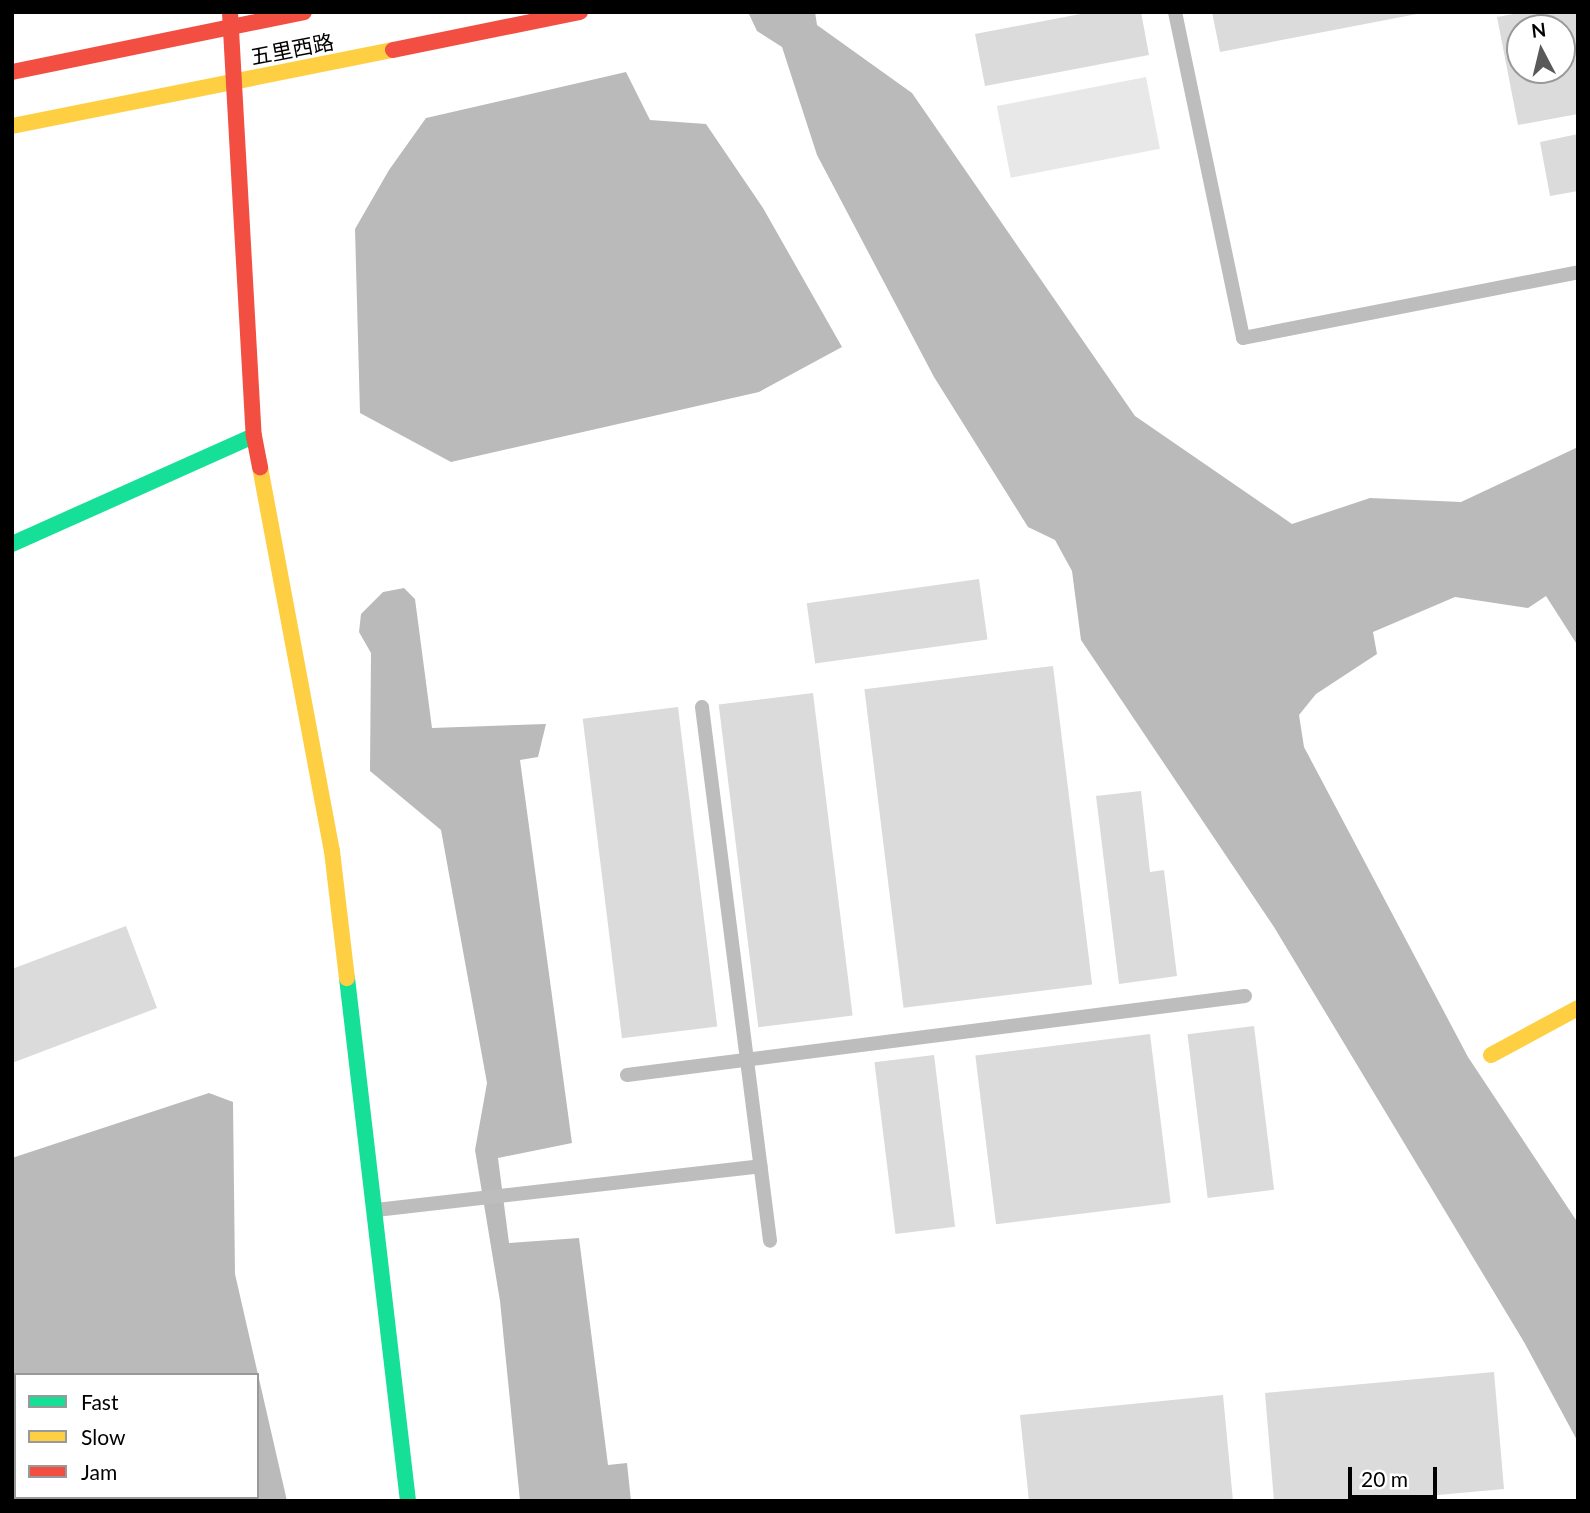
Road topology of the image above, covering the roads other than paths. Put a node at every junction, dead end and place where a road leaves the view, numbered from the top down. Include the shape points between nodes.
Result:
1 (304, 12) edge
2 (580, 12) edge
3 (1175, 12) edge
4 (231, 19) edge
5 (12, 72) edge
6 (236, 82) junction
7 (12, 126) edge
8 (1578, 272) edge
9 (254, 436) junction
10 (12, 544) edge
11 (702, 708) dead end
12 (1245, 996) dead end
13 (1578, 1008) edge
14 (1491, 1055) dead end
15 (747, 1059) junction
16 (627, 1074) dead end
17 (760, 1166) junction
18 (374, 1210) junction
19 (770, 1241) dead end
20 (408, 1501) edge

1 - 4 main road, 五里西路
2 - 6 main road, 五里西路
3 - 8 lane via 1243,338
4 - 5 main road, 五里西路
4 - 6 main road
6 - 7 main road, 五里西路
6 - 9 main road
9 - 10 main road
9 - 18 main road via 332,851
11 - 15 lane
12 - 15 lane
13 - 14 main road
15 - 16 lane
15 - 17 lane
17 - 18 lane
17 - 19 lane
18 - 20 main road

